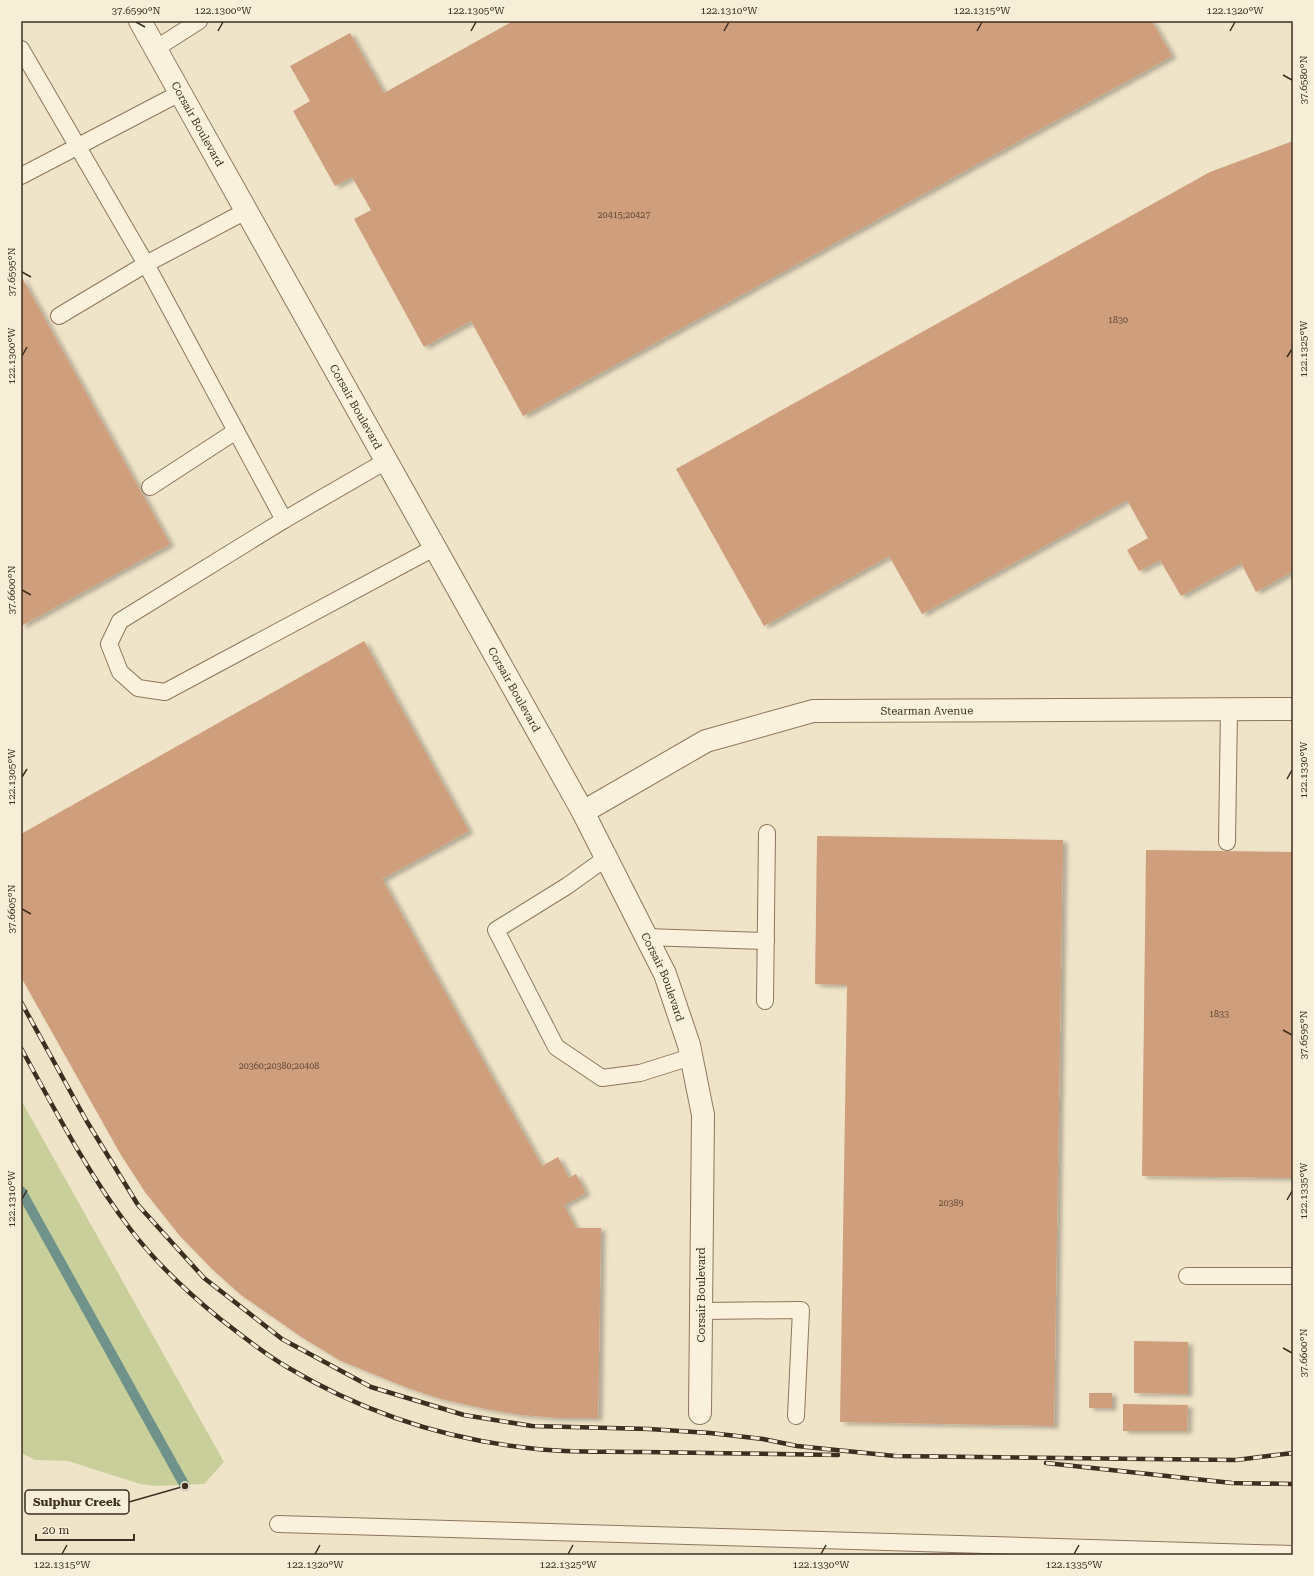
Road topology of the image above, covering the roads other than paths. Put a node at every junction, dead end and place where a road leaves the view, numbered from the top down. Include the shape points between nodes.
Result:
1 (140, 21) edge
2 (199, 21) edge
3 (21, 49) edge
4 (155, 49) junction
5 (180, 93) junction
6 (77, 146) junction
7 (21, 176) edge
8 (246, 211) junction
9 (146, 264) junction
10 (59, 316) dead end
11 (236, 431) junction
12 (386, 462) junction
13 (150, 487) dead end
14 (284, 520) junction
15 (434, 548) junction
16 (1229, 709) junction
17 (1293, 709) edge
18 (582, 812) junction
19 (767, 833) dead end
20 (1227, 842) dead end
21 (606, 858) junction
22 (646, 937) junction
23 (766, 941) junction
24 (765, 1001) dead end
25 (691, 1057) junction
26 (1187, 1276) dead end
27 (1293, 1276) edge
28 (701, 1311) junction
29 (700, 1413) dead end
30 (796, 1416) dead end
31 (278, 1524) dead end
32 (1293, 1554) edge

1 - 4 street, Corsair Boulevard
2 - 4 lane
3 - 6 lane
4 - 5 street, Corsair Boulevard
5 - 6 lane
5 - 8 street, Corsair Boulevard
6 - 7 lane
6 - 9 lane
8 - 9 lane
8 - 12 street, Corsair Boulevard
9 - 10 lane
9 - 11 lane
11 - 13 lane
11 - 14 lane
12 - 14 lane
12 - 15 street, Corsair Boulevard
14 - 15 lane via 120,621 109,644 120,672 138,688 165,692
15 - 18 street, Corsair Boulevard
16 - 17 street, Stearman Avenue
16 - 18 street, Stearman Avenue via 812,711 706,742
16 - 20 lane
18 - 21 street, Corsair Boulevard
19 - 23 lane
21 - 22 street, Corsair Boulevard
21 - 25 lane via 496,930 556,1047 602,1078 640,1073
22 - 23 lane
22 - 25 street, Corsair Boulevard via 665,974
23 - 24 lane
25 - 28 street, Corsair Boulevard via 702,1115
26 - 27 lane
28 - 29 street, Corsair Boulevard
28 - 30 lane via 801,1310
31 - 32 lane

